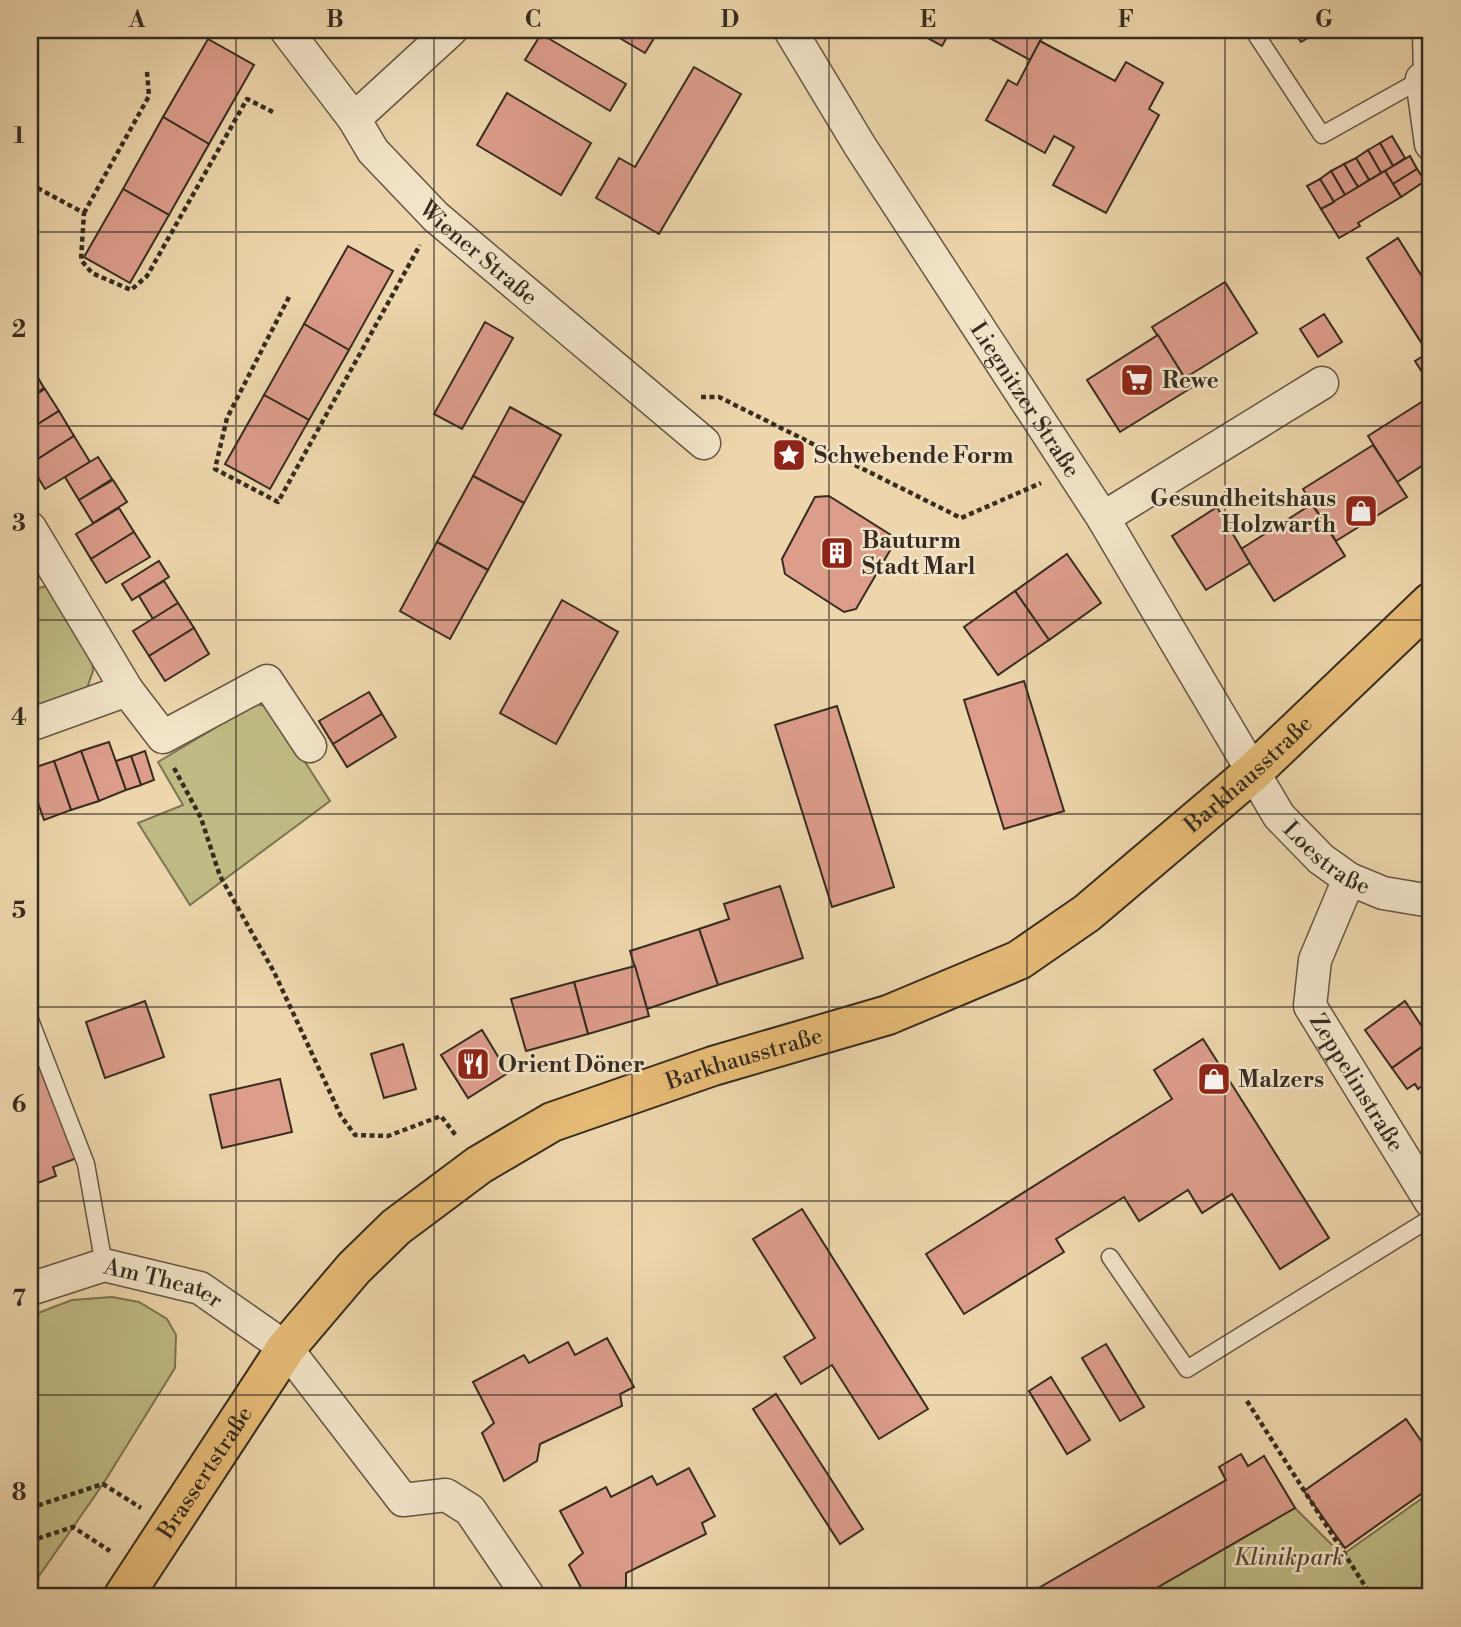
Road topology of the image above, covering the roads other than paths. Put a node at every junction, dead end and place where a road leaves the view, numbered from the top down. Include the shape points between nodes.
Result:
1 (286, 30) edge
2 (451, 30) edge
3 (790, 30) edge
4 (1254, 30) edge
5 (1421, 30) edge
6 (1422, 79) junction
7 (354, 119) junction
8 (1431, 144) edge
9 (1322, 383) dead end
10 (704, 443) dead end
11 (1104, 518) junction
12 (30, 528) edge
13 (1431, 601) edge
14 (127, 691) junction
15 (30, 725) edge
16 (310, 746) dead end
17 (1252, 773) junction
18 (1349, 879) junction
19 (1431, 901) edge
20 (30, 1020) edge
21 (1431, 1202) edge
22 (1431, 1218) edge
23 (1110, 1257) dead end
24 (104, 1265) junction
25 (30, 1289) edge
26 (286, 1348) junction
27 (131, 1584) edge
28 (529, 1597) edge

1 - 7 street, Wiener Straße
2 - 7 street
3 - 11 street, Liegnitzer Straße via 860,146
4 - 6 lane via 1322,135
5 - 6 lane
6 - 8 street
7 - 10 street, Wiener Straße via 373,151 436,217
9 - 11 street
11 - 17 street, Liegnitzer Straße
12 - 14 street
13 - 17 main road, Barkhausstraße
14 - 15 street
14 - 16 street via 163,737 267,681
17 - 18 street, Loestraße via 1294,834
17 - 26 main road, Barkhausstraße via 1087,913 1019,960 888,1015 713,1066 552,1122 479,1165 396,1227
18 - 19 street, Loestraße via 1383,893
18 - 21 street, Zeppelinstraße via 1315,960 1311,1006
20 - 24 lane via 86,1164
22 - 23 lane via 1186,1369
24 - 25 street, Am Theater
24 - 26 street, Am Theater via 200,1288
26 - 27 main road, Brassertstraße
26 - 28 street via 404,1500 446,1495 470,1510

